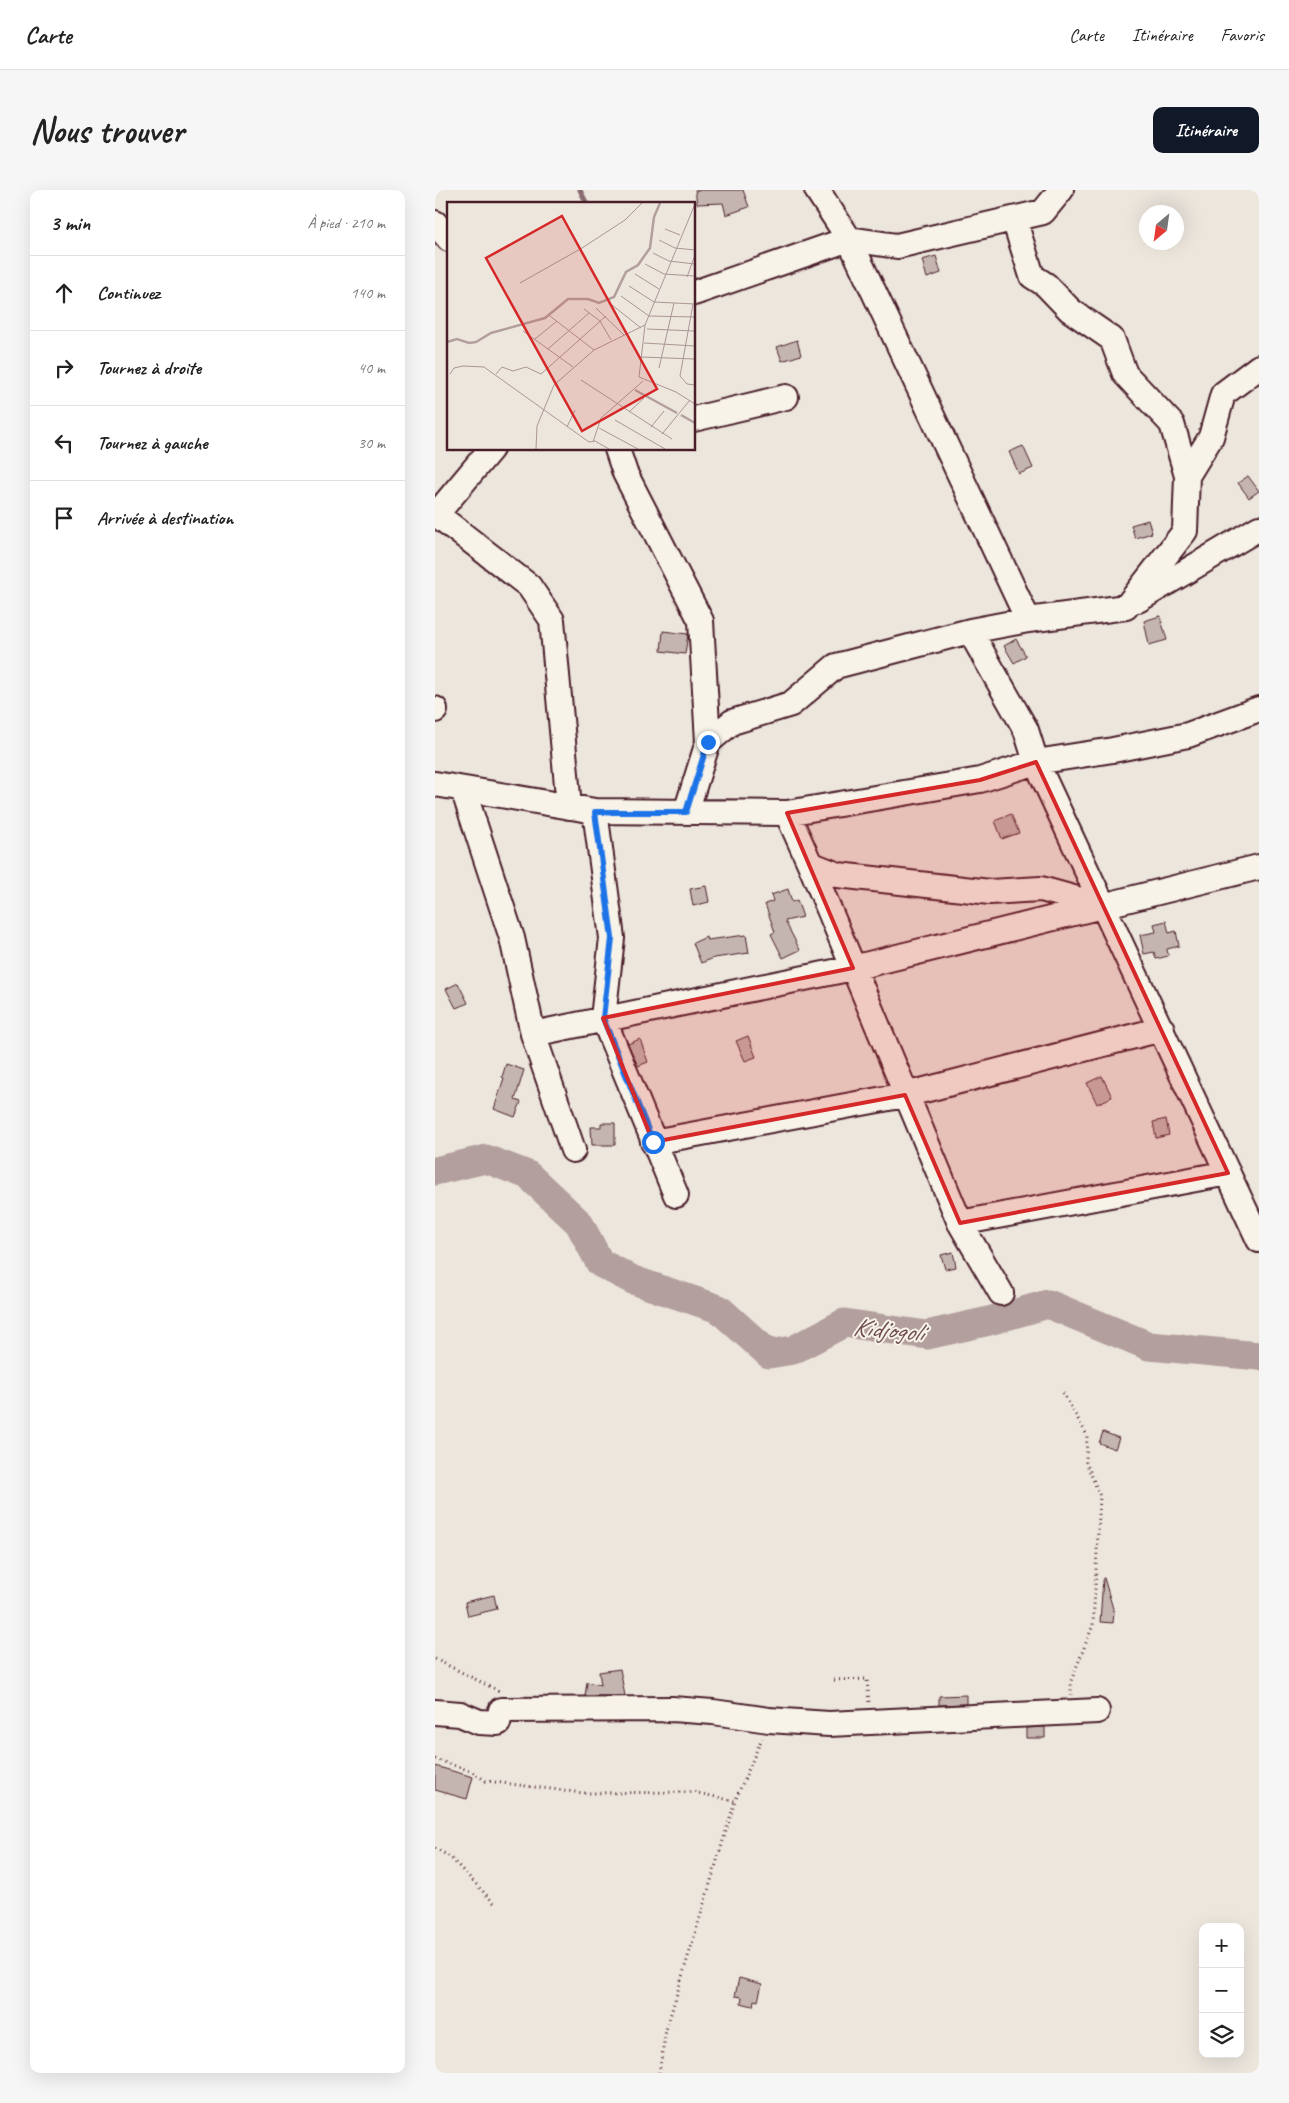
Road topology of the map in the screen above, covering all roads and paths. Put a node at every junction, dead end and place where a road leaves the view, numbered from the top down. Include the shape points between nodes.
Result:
1 (817, 190) edge
2 (1061, 190) edge
3 (1014, 219) junction
4 (435, 223) edge
5 (447, 238) edge
6 (849, 239) junction
7 (695, 293) edge
8 (1259, 367) edge
9 (786, 397) dead end
10 (695, 419) edge
11 (490, 450) edge
12 (617, 450) edge
13 (1187, 476) junction
14 (436, 515) edge
15 (1259, 528) edge
16 (1126, 607) junction
17 (1028, 620) junction
18 (969, 632) junction
19 (1259, 709) edge
20 (708, 742) junction
21 (1036, 762) junction
22 (435, 784) edge
23 (463, 789) junction
24 (569, 807) junction
25 (595, 812) junction
26 (686, 812) junction
27 (787, 813) junction
28 (811, 864) junction
29 (1259, 867) edge
30 (1105, 907) junction
31 (853, 968) junction
32 (603, 1018) junction
33 (1161, 1029) junction
34 (533, 1034) junction
35 (905, 1095) junction
36 (653, 1142) junction
37 (573, 1150) dead end
38 (1228, 1173) junction
39 (676, 1195) dead end
40 (960, 1223) junction
41 (1259, 1240) edge
42 (1001, 1293) dead end
43 (1063, 1393) dead end
44 (435, 1660) edge
45 (834, 1680) dead end
46 (501, 1710) junction
47 (1097, 1711) dead end
48 (435, 1712) edge
49 (1072, 1713) junction
50 (769, 1720) junction
51 (870, 1724) junction
52 (435, 1759) edge
53 (735, 1801) junction
54 (435, 1848) edge
55 (496, 1905) dead end
56 (659, 2073) edge

1 - 6 street
2 - 3 street via 1043,212
3 - 6 street via 897,246
3 - 13 street via 1032,276 1046,285 1070,310 1112,339 1125,374 1171,424
4 - 5 street
6 - 7 street
6 - 17 street
8 - 13 street via 1223,394 1211,437
9 - 10 street
11 - 14 street
12 - 20 street via 625,473 701,621
13 - 16 street via 1185,531
14 - 24 street via 529,586 552,620
15 - 16 street
16 - 17 street
17 - 18 street
18 - 20 street via 837,666 791,704 732,722
18 - 21 street via 1026,730
19 - 21 street via 1188,735
20 - 26 street
21 - 27 street via 980,780
21 - 30 street
22 - 23 street
23 - 24 street
23 - 34 street via 512,938
24 - 25 street
25 - 26 street
25 - 32 street via 612,938
26 - 27 street
27 - 28 street
28 - 30 street via 838,875 990,892 1041,889
28 - 31 street
29 - 30 street
30 - 31 street
30 - 33 street
31 - 32 street
31 - 35 street
32 - 34 street
32 - 36 street
33 - 35 street
33 - 38 street
34 - 37 street
35 - 36 street
35 - 40 street
36 - 39 street
38 - 40 street
38 - 41 street
40 - 42 street
43 - 49 path via 1087,1436 1086,1462 1100,1496 1093,1625 1071,1682
44 - 46 path via 505,1693
45 - 51 path via 867,1679
46 - 48 street via 497,1723
46 - 50 street via 672,1709
47 - 49 street
49 - 51 street
50 - 51 street
50 - 53 path
52 - 53 path via 471,1771 486,1781 583,1793 693,1792
53 - 56 path via 665,2030
54 - 55 path via 450,1857

